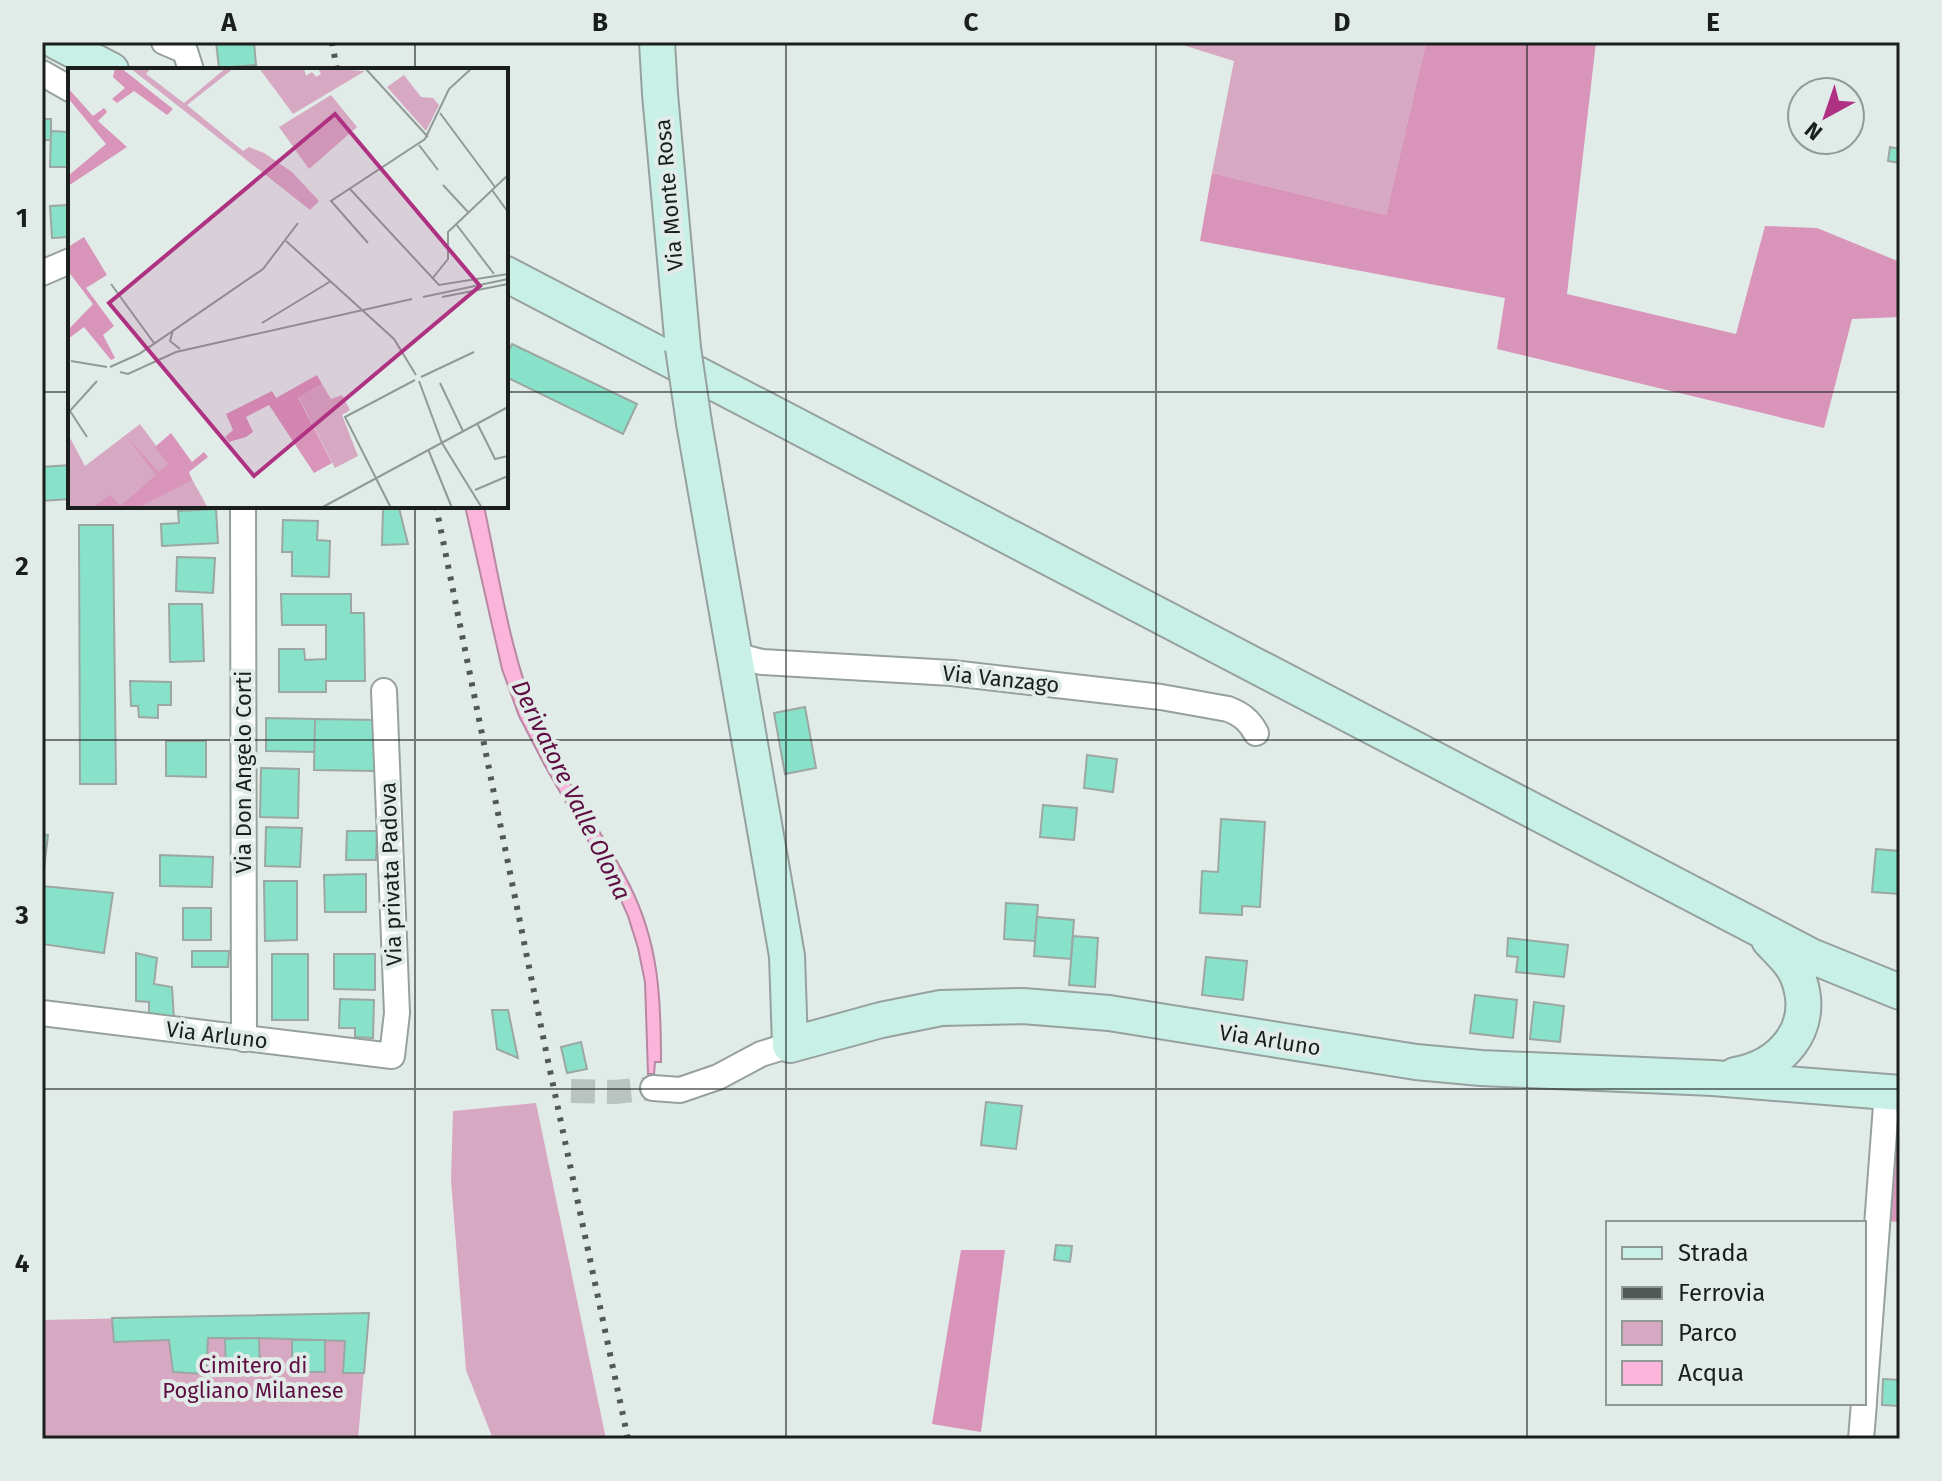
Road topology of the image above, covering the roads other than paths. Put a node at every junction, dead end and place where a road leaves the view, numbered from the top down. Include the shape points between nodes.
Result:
1 (57, 42) edge
2 (657, 42) edge
3 (107, 68) edge
4 (42, 73) edge
5 (68, 88) edge
6 (68, 262) edge
7 (42, 273) edge
8 (508, 275) edge
9 (243, 508) edge
10 (734, 655) junction
11 (384, 691) dead end
12 (1256, 733) dead end
13 (1758, 928) junction
14 (1900, 992) edge
15 (42, 1013) edge
16 (244, 1039) junction
17 (790, 1045) junction
18 (392, 1056) joint
19 (1713, 1078) junction
20 (653, 1088) tunnel mouth
21 (1894, 1092) edge
22 (1866, 1381) edge
23 (1864, 1405) edge
24 (1861, 1439) edge

1 - 3 street
2 - 10 street, Via Monte Rosa, bridge via 683,348
4 - 5 street
6 - 7 street
8 - 13 street
9 - 16 street, Via Don Angelo Corti
10 - 12 street, Via Vanzago via 762,662 952,673 1161,697 1238,712
10 - 17 street via 787,956
11 - 18 street, Via privata Padova via 397,1013
13 - 14 street
13 - 19 street via 1799,980 1803,998 1797,1034 1774,1061 1757,1070
15 - 16 street, Via Arluno
16 - 18 street, Via Arluno
17 - 19 street, Via Arluno via 941,1008 1023,1006 1109,1013 1416,1062
17 - 20 street, Via Arluno via 680,1090
19 - 21 street, Via Arluno
21 - 22 street
23 - 24 street

